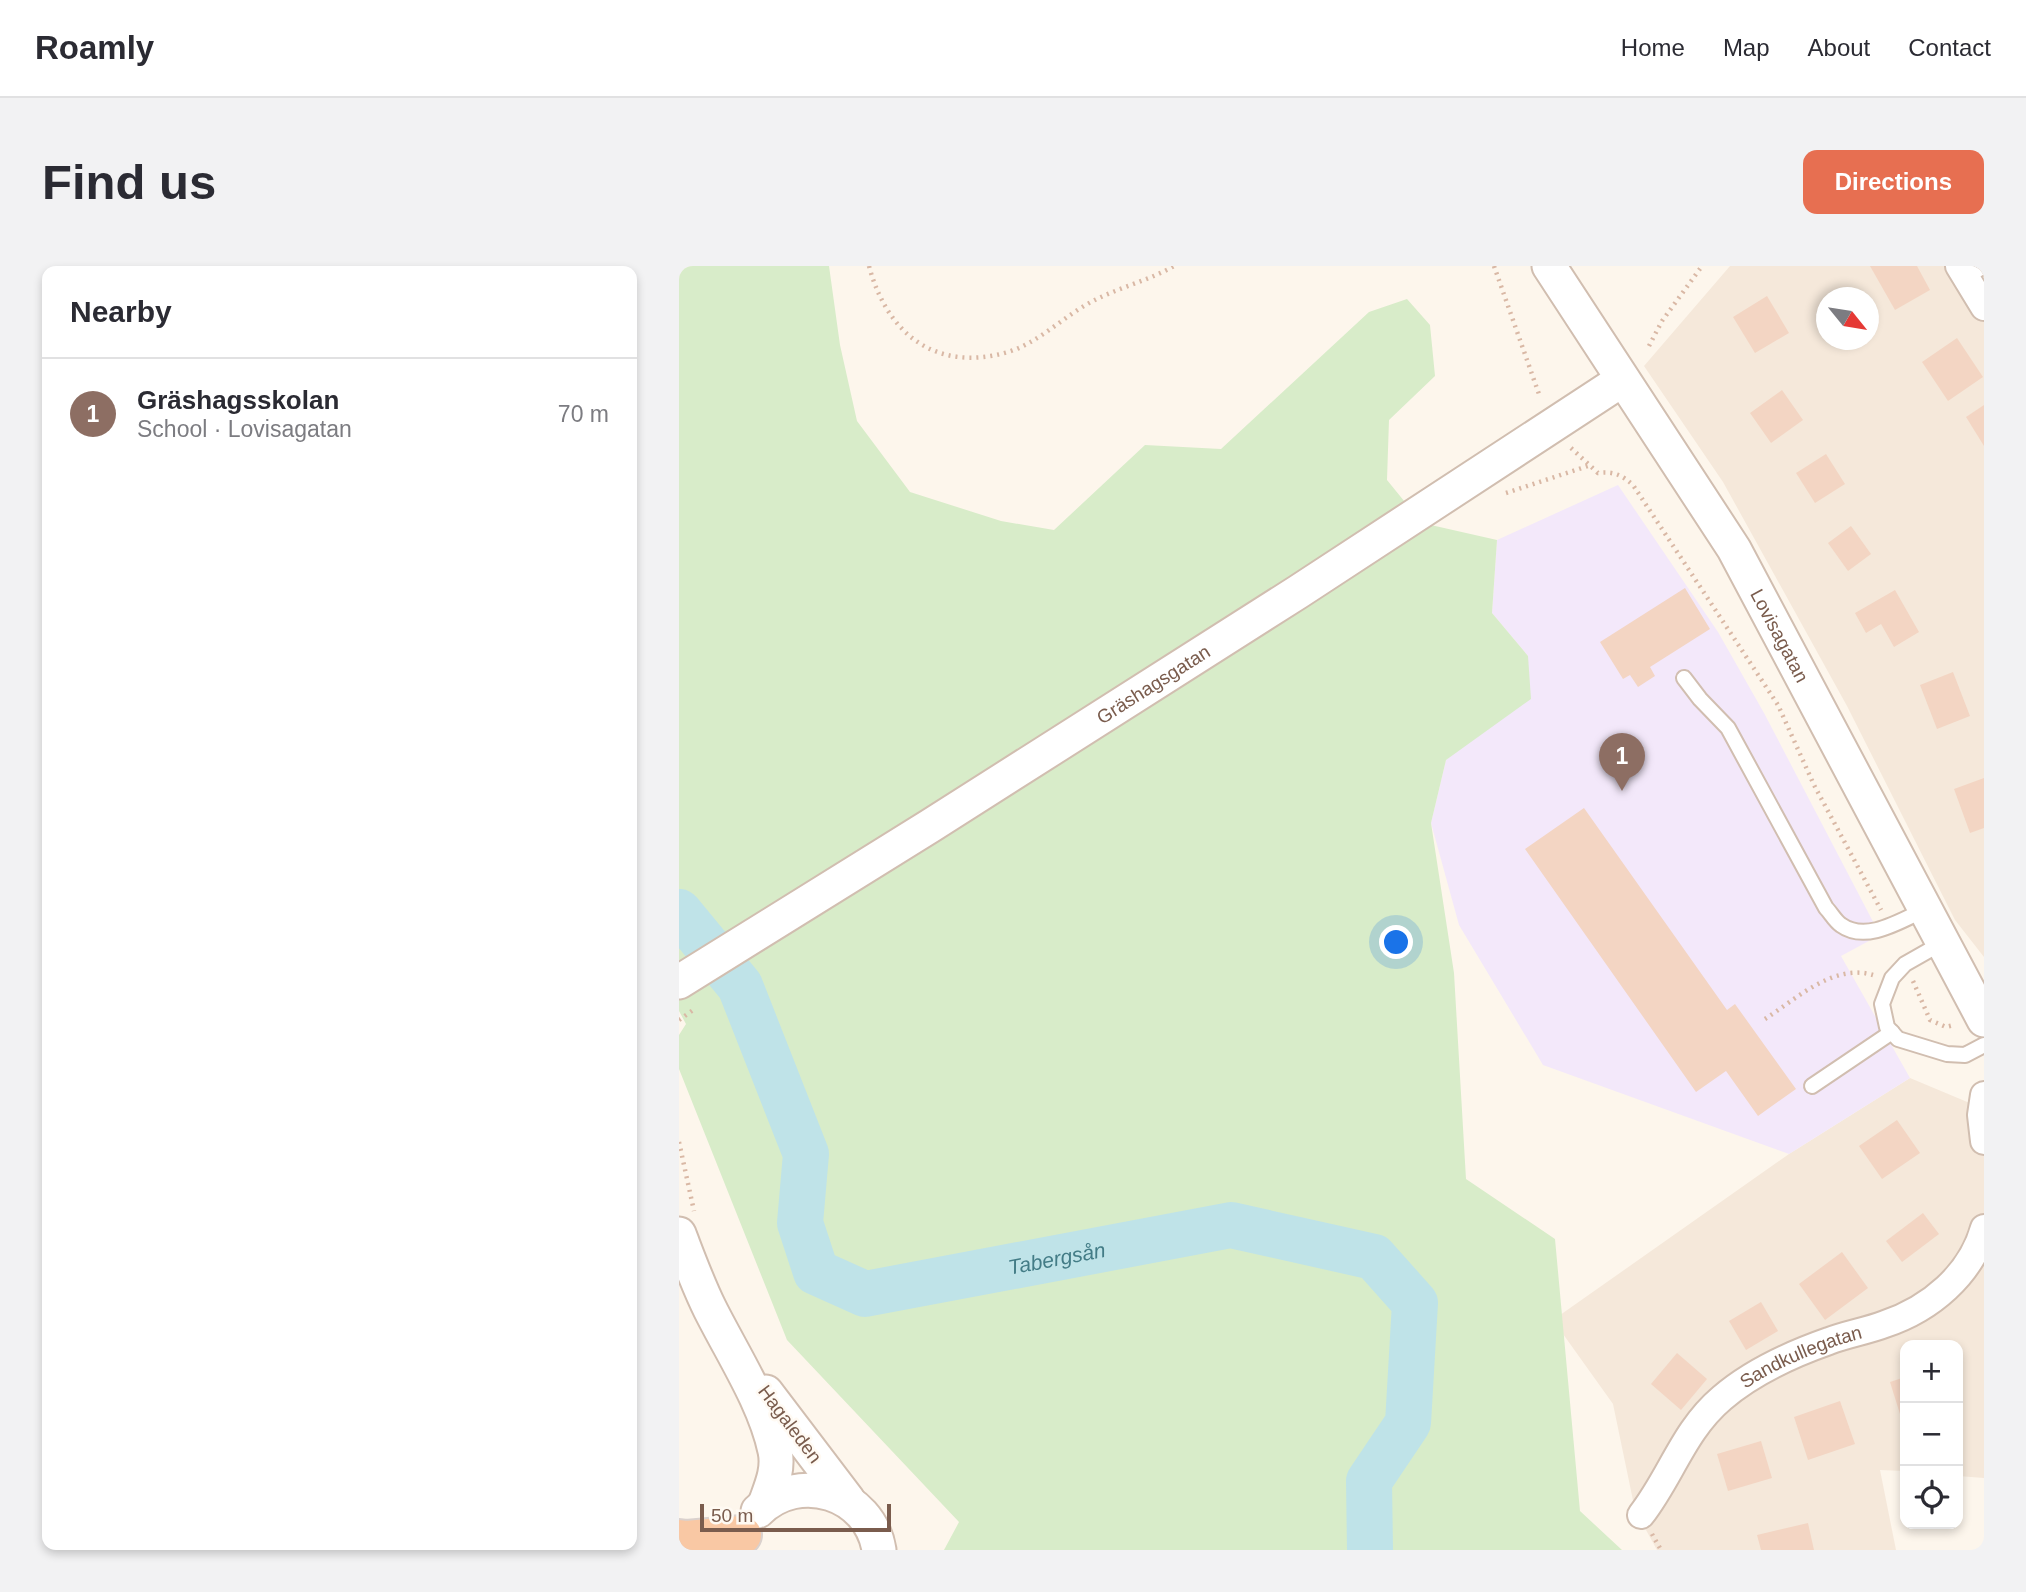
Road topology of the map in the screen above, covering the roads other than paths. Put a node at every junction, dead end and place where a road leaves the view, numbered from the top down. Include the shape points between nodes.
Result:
1 (1549, 266) edge
2 (1970, 270) edge
3 (1984, 307) edge
4 (1622, 380) junction
5 (1684, 678) dead end
6 (1924, 910) junction
7 (1942, 943) junction
8 (691, 975) edge
9 (1980, 1015) edge
10 (1892, 1032) junction
11 (1984, 1045) edge
12 (1812, 1086) dead end
13 (1984, 1095) edge
14 (1984, 1141) edge
15 (687, 1226) edge
16 (1984, 1228) edge
17 (733, 1348) junction
18 (848, 1500) junction
19 (765, 1504) junction
20 (1641, 1515) dead end
21 (679, 1539) edge
22 (740, 1542) edge
23 (880, 1550) edge

1 - 4 street, Lovisagatan
2 - 3 street
4 - 6 street, Lovisagatan via 1734,549
4 - 8 street, Gräshagsgatan via 1298,592
5 - 6 lane via 1728,727 1826,908 1841,925 1870,932
6 - 7 street, Lovisagatan
7 - 9 street, Lovisagatan
7 - 10 lane via 1905,964 1889,983 1882,1004
10 - 11 lane via 1898,1039 1947,1054 1965,1055
10 - 12 lane
13 - 14 street
15 - 17 street, Hagaleden via 711,1310
16 - 20 street, Sandkullegatan via 1966,1267 1924,1307 1755,1373 1721,1398 1688,1435
17 - 18 street, Hagaleden
17 - 19 street, Hagaleden via 776,1454 775,1477
18 - 19 street via 825,1491 801,1489
18 - 23 street, Hagaleden via 865,1516
19 - 22 street via 751,1518
21 - 22 highway

